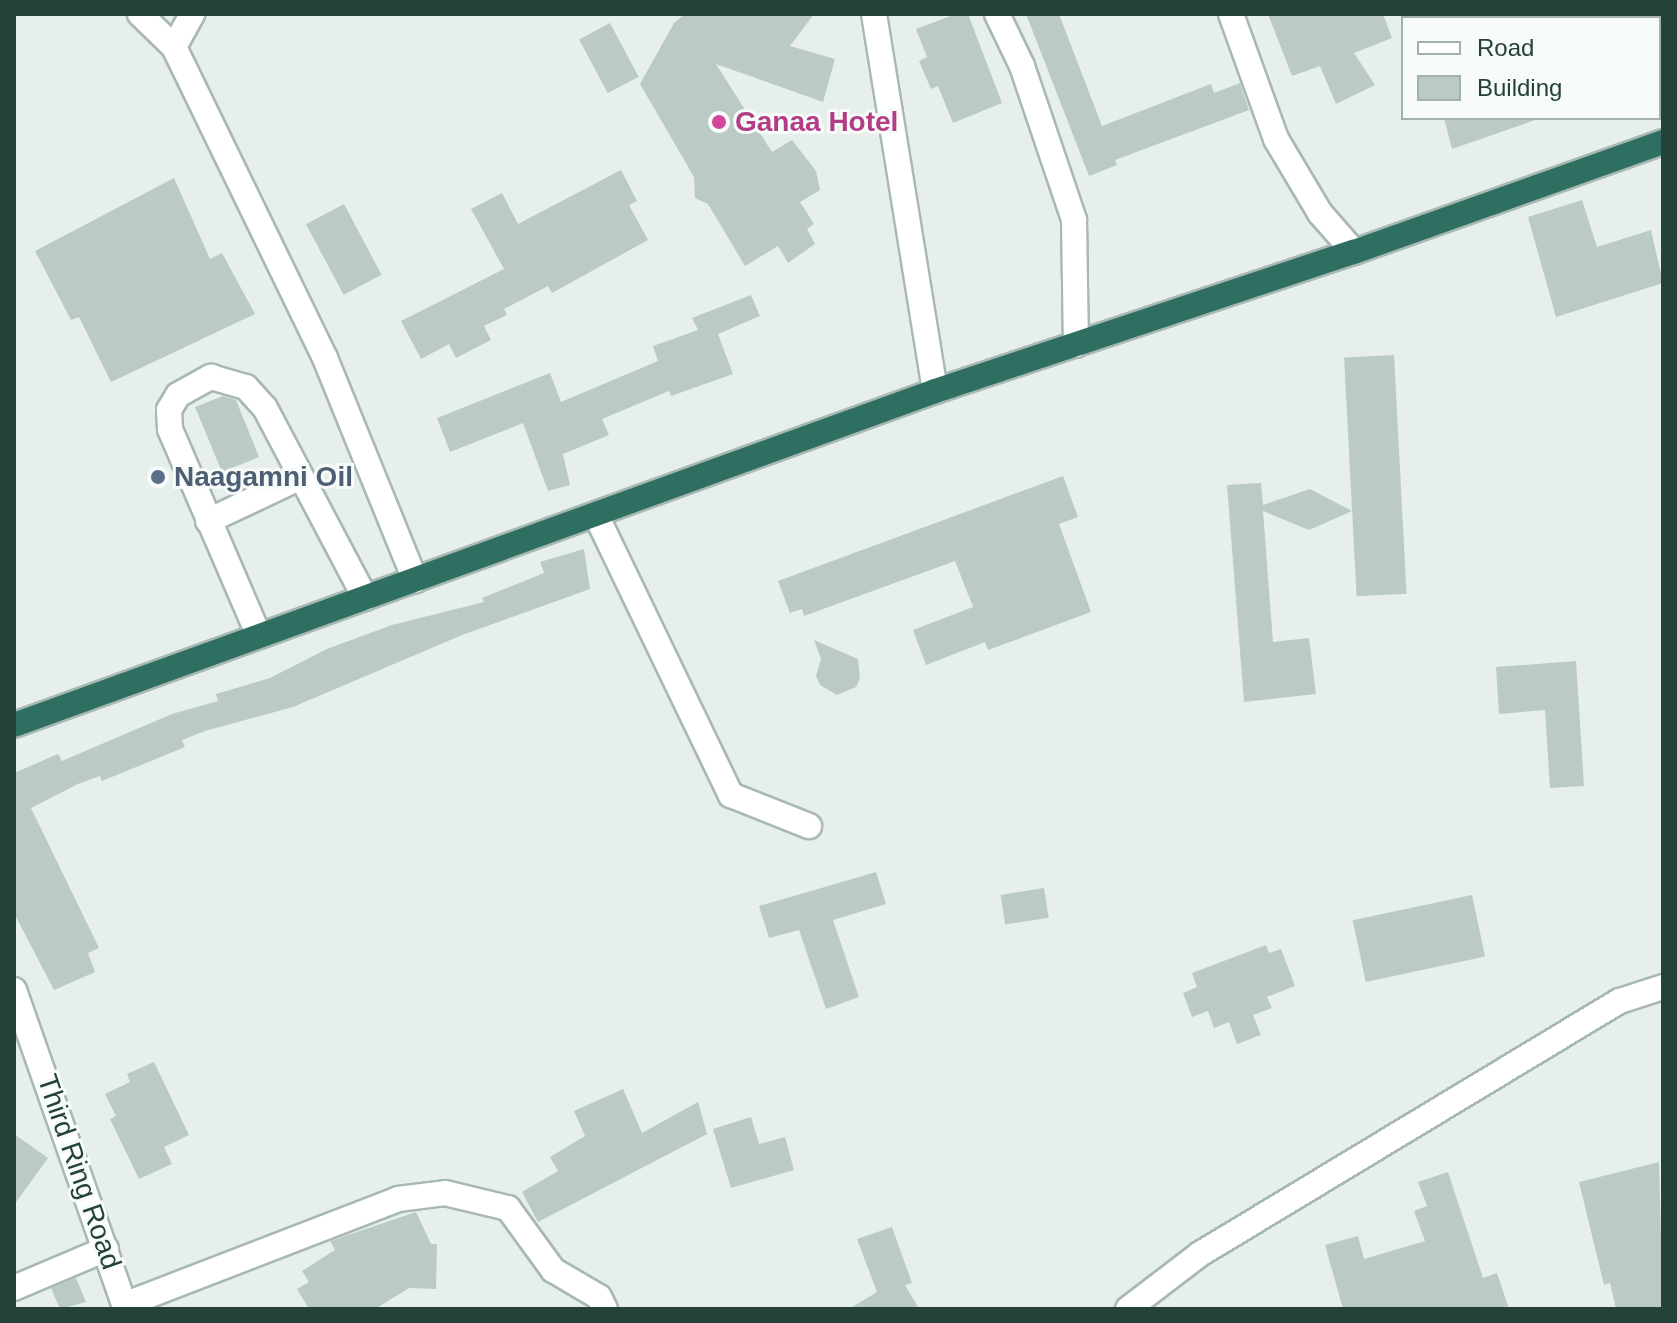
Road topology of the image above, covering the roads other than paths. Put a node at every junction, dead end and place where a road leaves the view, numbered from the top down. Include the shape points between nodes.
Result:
1 (140, 14) edge
2 (192, 14) edge
3 (874, 14) edge
4 (997, 14) edge
5 (1231, 14) edge
6 (174, 47) junction
7 (1663, 142) edge
8 (1354, 252) junction
9 (1076, 345) junction
10 (935, 391) junction
11 (301, 477) junction
12 (596, 515) junction
13 (208, 521) junction
14 (415, 580) junction
15 (365, 598) junction
16 (259, 636) junction
17 (14, 725) edge
18 (809, 826) dead end
19 (1663, 987) edge
20 (14, 990) edge
21 (106, 1249) junction
22 (14, 1288) edge
23 (125, 1307) edge
24 (605, 1309) edge
25 (1128, 1309) edge

1 - 6 street
2 - 6 street
3 - 10 street
4 - 9 street via 1022,66 1074,220
5 - 8 street via 1276,139 1320,213
6 - 14 street via 325,358
7 - 8 highway
8 - 9 highway
9 - 10 highway
10 - 12 highway
11 - 13 street
11 - 13 street via 265,408 246,387 211,377 178,395 169,410 180,459
11 - 15 street
12 - 14 highway
12 - 18 street via 731,795
13 - 16 street
14 - 15 highway
15 - 16 highway
16 - 17 highway
19 - 25 street via 1607,1009 1200,1254
20 - 21 street, Third Ring Road
21 - 22 street
21 - 23 street, Third Ring Road
23 - 24 street via 398,1199 445,1193 508,1208 553,1270 599,1297

